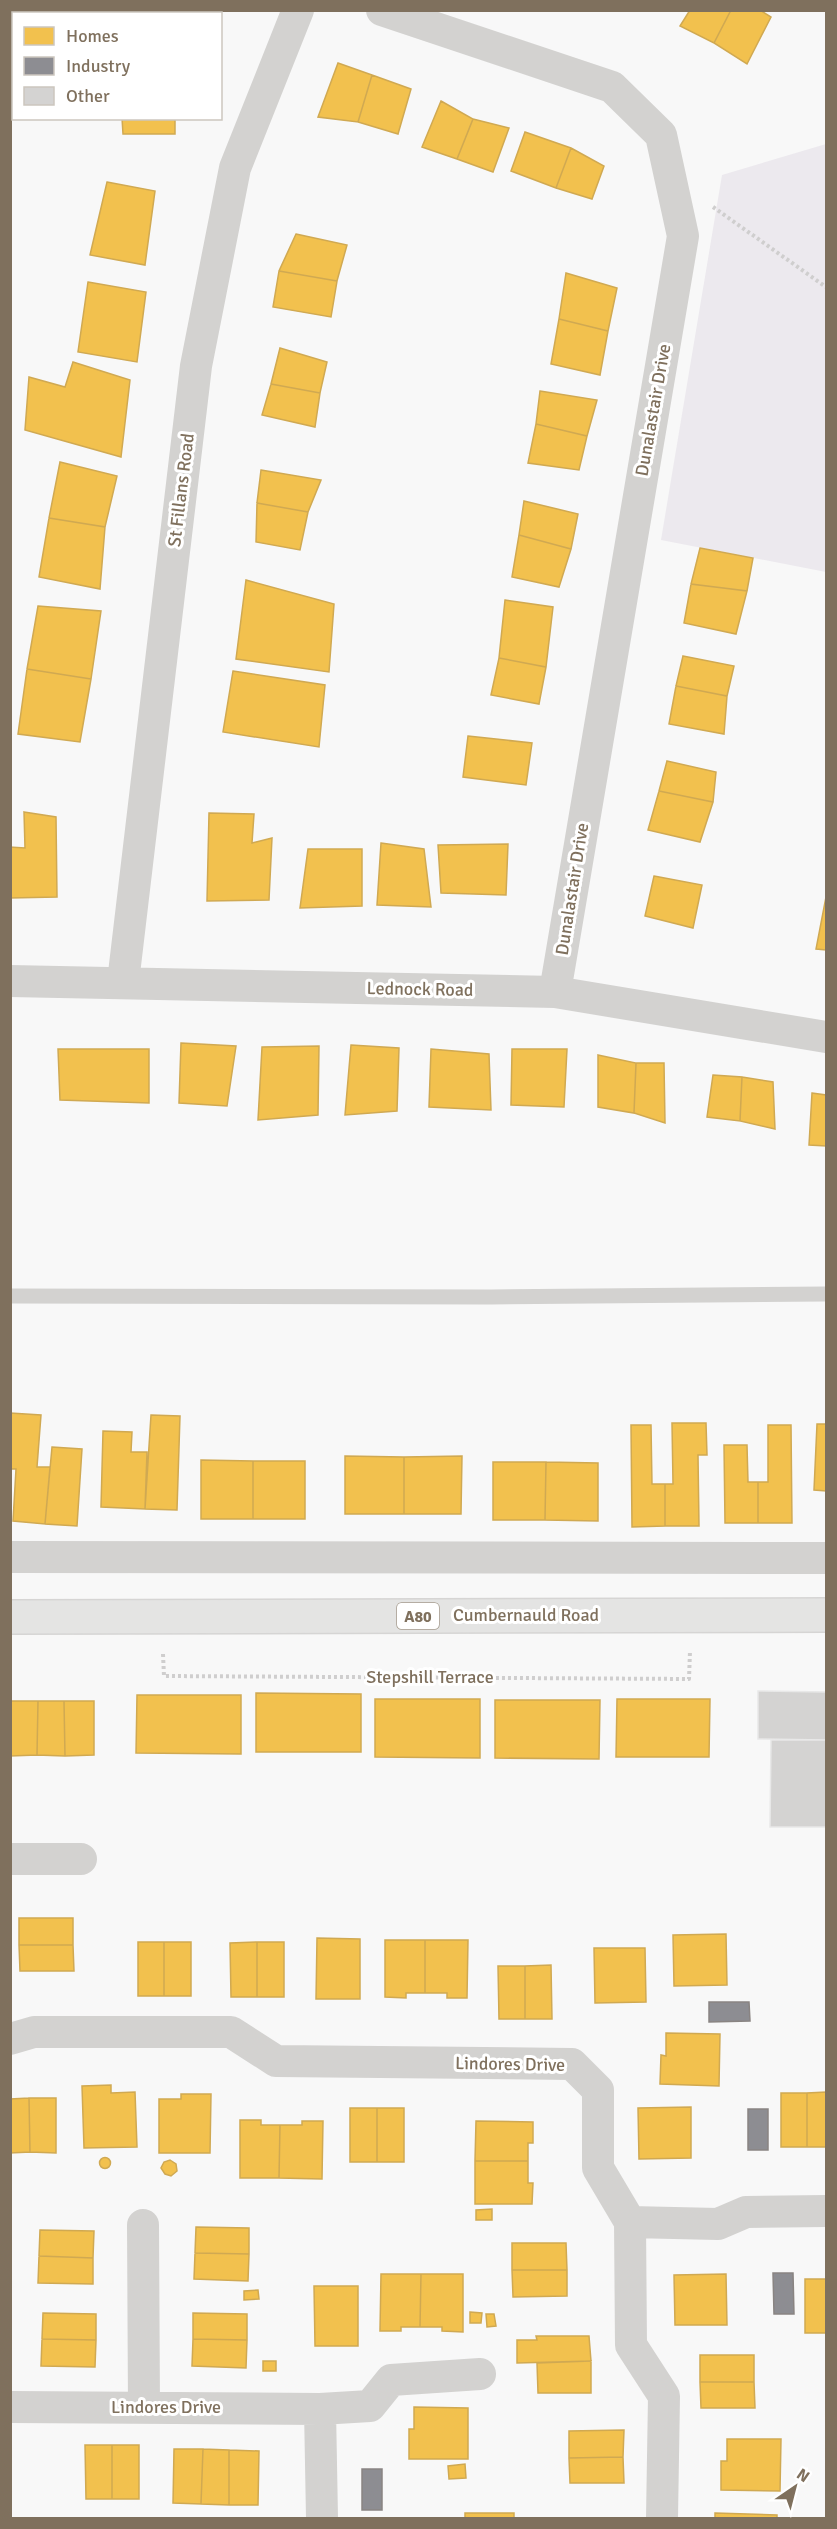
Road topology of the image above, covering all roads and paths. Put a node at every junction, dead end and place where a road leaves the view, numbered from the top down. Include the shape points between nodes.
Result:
1 (298, 10) edge
2 (382, 10) edge
3 (669, 170) junction
4 (826, 287) edge
5 (10, 981) edge
6 (123, 982) junction
7 (555, 992) junction
8 (826, 1036) edge
9 (826, 1294) edge
10 (10, 1296) edge
11 (10, 1557) edge
12 (826, 1558) edge
13 (691, 1615) junction
14 (826, 1615) edge
15 (10, 1617) edge
16 (161, 1617) junction
17 (10, 1859) edge
18 (81, 1859) dead end
19 (10, 2039) edge
20 (826, 2211) edge
21 (630, 2222) junction
22 (143, 2225) dead end
23 (480, 2374) dead end
24 (144, 2407) junction
25 (10, 2408) edge
26 (320, 2409) junction
27 (322, 2518) edge
28 (662, 2518) edge

1 - 6 street, St Fillans Road via 236,168 196,366
2 - 3 street, Dunalastair Drive via 612,87 661,135
3 - 4 path via 725,216
3 - 7 street, Dunalastair Drive via 683,236
5 - 6 street, Lednock Road
6 - 7 street, Lednock Road
7 - 8 street, Lednock Road
9 - 10 lane
11 - 12 street
13 - 14 main road, Cumbernauld Road / A80
13 - 16 main road, Cumbernauld Road / A80
13 - 16 path, Stepshill Terrace via 689,1679 164,1676
15 - 16 main road, Cumbernauld Road / A80
17 - 18 street
19 - 21 street, Lindores Drive via 34,2032 231,2032 276,2061 572,2064 598,2090 598,2168
20 - 21 street via 746,2212 718,2224
21 - 28 street via 631,2345 664,2396
22 - 24 street
23 - 26 street, Lindores Drive via 391,2380 370,2406
24 - 25 street, Lindores Drive
24 - 26 street, Lindores Drive
26 - 27 street

